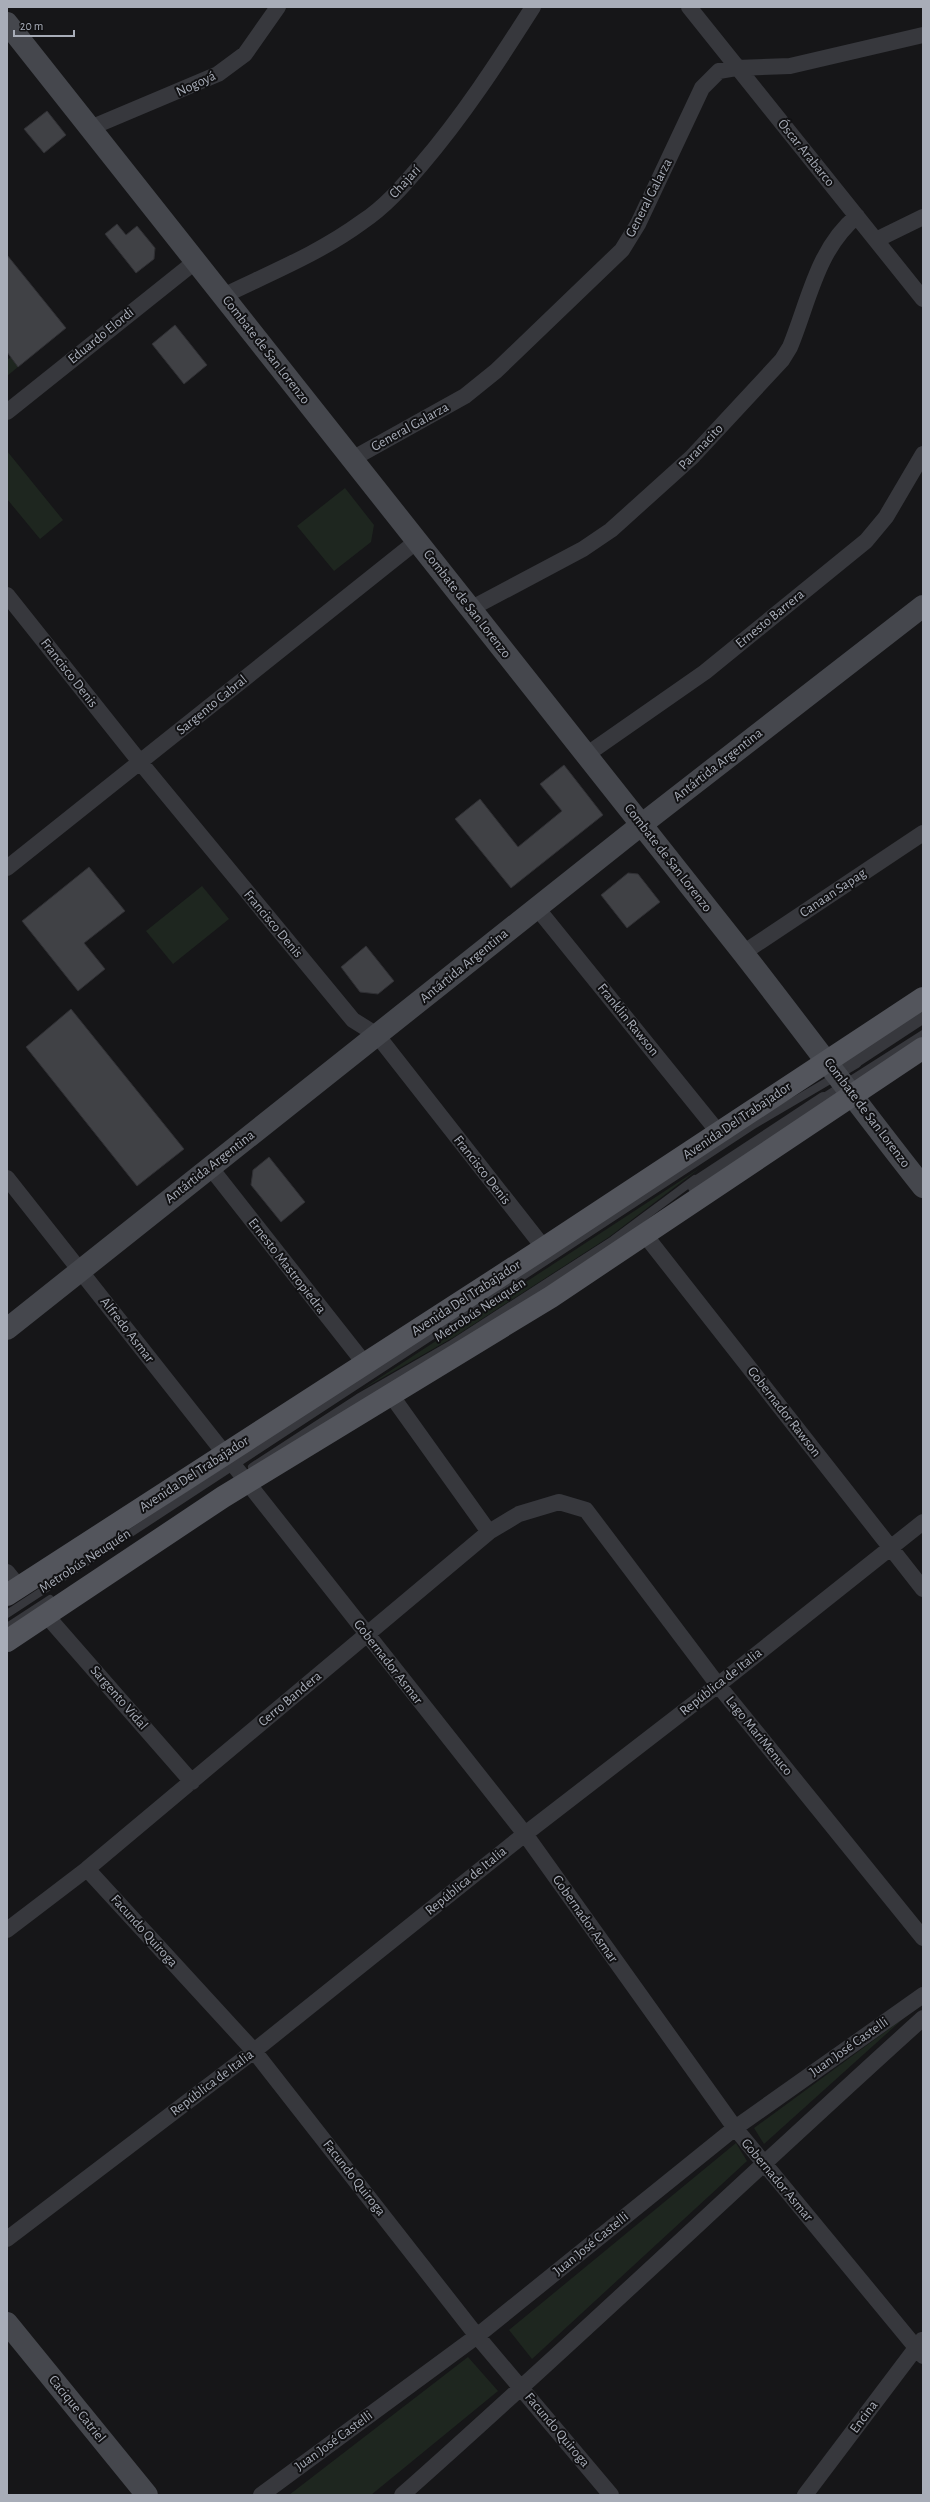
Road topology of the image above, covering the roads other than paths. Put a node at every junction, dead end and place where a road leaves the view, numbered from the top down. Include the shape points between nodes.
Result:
1 (278, 7) edge
2 (533, 7) edge
3 (689, 7) edge
4 (7, 23) edge
5 (923, 35) edge
6 (736, 68) junction
7 (90, 128) junction
8 (857, 216) junction
9 (923, 217) edge
10 (876, 240) junction
11 (196, 261) junction
12 (223, 296) junction
13 (923, 299) edge
14 (7, 412) edge
15 (923, 454) edge
16 (352, 459) junction
17 (417, 541) junction
18 (7, 595) edge
19 (923, 606) edge
20 (470, 609) junction
21 (586, 755) junction
22 (140, 762) junction
23 (641, 825) junction
24 (923, 833) edge
25 (7, 868) edge
26 (537, 908) junction
27 (743, 953) junction
28 (923, 998) edge
29 (923, 1005) edge
30 (923, 1015) edge
31 (923, 1021) edge
32 (923, 1034) edge
33 (377, 1035) junction
34 (923, 1048) edge
35 (840, 1079) junction
36 (719, 1133) junction
37 (210, 1168) junction
38 (7, 1178) edge
39 (923, 1187) edge
40 (700, 1192) joint
41 (645, 1234) junction
42 (544, 1248) junction
43 (80, 1271) junction
44 (7, 1329) edge
45 (365, 1364) junction
46 (391, 1395) junction
47 (236, 1471) junction
48 (586, 1510) joint
49 (923, 1522) edge
50 (489, 1532) junction
51 (891, 1549) junction
52 (11, 1585) edge
53 (923, 1589) edge
54 (60, 1593) dead end
55 (7, 1614) edge
56 (46, 1615) junction
57 (7, 1627) edge
58 (367, 1634) junction
59 (7, 1641) edge
60 (718, 1685) junction
61 (192, 1782) junction
62 (525, 1834) junction
63 (87, 1869) junction
64 (8, 1927) edge
65 (923, 1938) edge
66 (923, 1995) edge
67 (923, 2018) edge
68 (254, 2051) junction
69 (735, 2128) junction
70 (763, 2163) junction
71 (7, 2238) edge
72 (7, 2323) edge
73 (477, 2336) junction
74 (920, 2348) edge
75 (522, 2388) junction
76 (814, 2491) edge
77 (147, 2495) edge
78 (261, 2495) edge
79 (402, 2495) edge
80 (611, 2495) edge

1 - 7 street, Nogoyá via 245,54 218,74
2 - 12 street, Chajarí via 486,81 453,126 404,185 384,204 364,222 338,238
3 - 6 street, Óscar Arabarco
4 - 7 main road, Combate de San Lorenzo
5 - 6 street, General Galarza via 790,66
6 - 8 street, Óscar Arabarco
6 - 16 street, General Galarza via 719,71 702,88 638,224 622,250 496,371 465,396
7 - 11 main road, Combate de San Lorenzo
8 - 10 street, Óscar Arabarco
8 - 20 street, Paranacito via 840,231 828,248 790,347 782,360 692,457 597,540
9 - 10 street
10 - 13 street, Óscar Arabarco
11 - 12 main road, Combate de San Lorenzo
11 - 14 street, Eduardo Elordi
12 - 16 main road, Combate de San Lorenzo
15 - 21 street, Ernesto Barrera via 886,517 861,546 693,681
16 - 17 main road, Combate de San Lorenzo
17 - 20 main road, Combate de San Lorenzo
17 - 22 street, Sargento Cabral
18 - 22 street, Francisco Denis
19 - 23 main road, Antártida Argentina
20 - 21 main road, Combate de San Lorenzo
21 - 23 main road, Combate de San Lorenzo
22 - 25 street, Sargento Cabral
22 - 33 street, Francisco Denis via 353,1020
23 - 26 main road, Antártida Argentina
23 - 27 main road, Combate de San Lorenzo
24 - 27 street, Canaan Sapag
26 - 33 main road, Antártida Argentina
26 - 36 street, Franklin Rawson
27 - 35 main road, Combate de San Lorenzo
28 - 35 main road, Avenida Del Trabajador
29 - 30 street via 848,1054 847,1059 853,1061
31 - 35 lane, Metrobús Neuquén
32 - 35 lane, Metrobús Neuquén
33 - 37 main road, Antártida Argentina
33 - 42 street, Francisco Denis
34 - 35 main road, Avenida Del Trabajador
35 - 36 main road, Avenida Del Trabajador
35 - 39 main road, Combate de San Lorenzo
35 - 41 main road, Avenida Del Trabajador
35 - 47 lane, Metrobús Neuquén via 755,1124
35 - 47 lane, Metrobús Neuquén via 593,1253 445,1348
36 - 42 main road, Avenida Del Trabajador
37 - 43 main road, Antártida Argentina
37 - 45 street, Ernesto Mastropiedra
38 - 43 street, Alfredo Asmar
40 - 40 street via 695,1185 712,1173 824,1100 828,1102 827,1107
41 - 46 main road, Avenida Del Trabajador via 551,1297
41 - 51 street, Gobernador Rawson
42 - 45 main road, Avenida Del Trabajador
43 - 44 main road, Antártida Argentina
43 - 47 street, Alfredo Asmar
45 - 47 main road, Avenida Del Trabajador
46 - 47 main road, Avenida Del Trabajador
46 - 50 street
47 - 52 main road, Avenida Del Trabajador
47 - 55 lane, Metrobús Neuquén
47 - 56 main road, Avenida Del Trabajador
47 - 58 street, Gobernador Asmar
48 - 50 street, Cerro Bandera via 559,1502 519,1514
48 - 60 street, Lago MariMenuco
49 - 51 street, República de Italia
50 - 58 street, Cerro Bandera
51 - 53 street, Gobernador Rawson
51 - 60 street, República de Italia
54 - 57 lane, Metrobús Neuquén
56 - 59 main road, Avenida Del Trabajador
56 - 61 street, Sargento Vidal
58 - 61 street, Cerro Bandera
58 - 62 street, Gobernador Asmar
60 - 62 street, República de Italia
60 - 65 street, Lago MariMenuco
61 - 63 street, Cerro Bandera
62 - 68 street, República de Italia
62 - 69 street, Gobernador Asmar
63 - 64 street, Cerro Bandera
63 - 68 street, Facundo Quiroga
66 - 69 street, Juan José Castelli
67 - 70 street, Juan José Castelli
68 - 71 street, República de Italia
68 - 73 street, Facundo Quiroga
69 - 70 street, Gobernador Asmar
69 - 73 street, Juan José Castelli
70 - 74 street, Gobernador Asmar
70 - 75 street, Juan José Castelli
72 - 77 main road, Cacique Catriel
73 - 75 street, Facundo Quiroga
73 - 78 street, Juan José Castelli
74 - 76 street, Encina
75 - 79 street, Juan José Castelli
75 - 80 street, Facundo Quiroga

